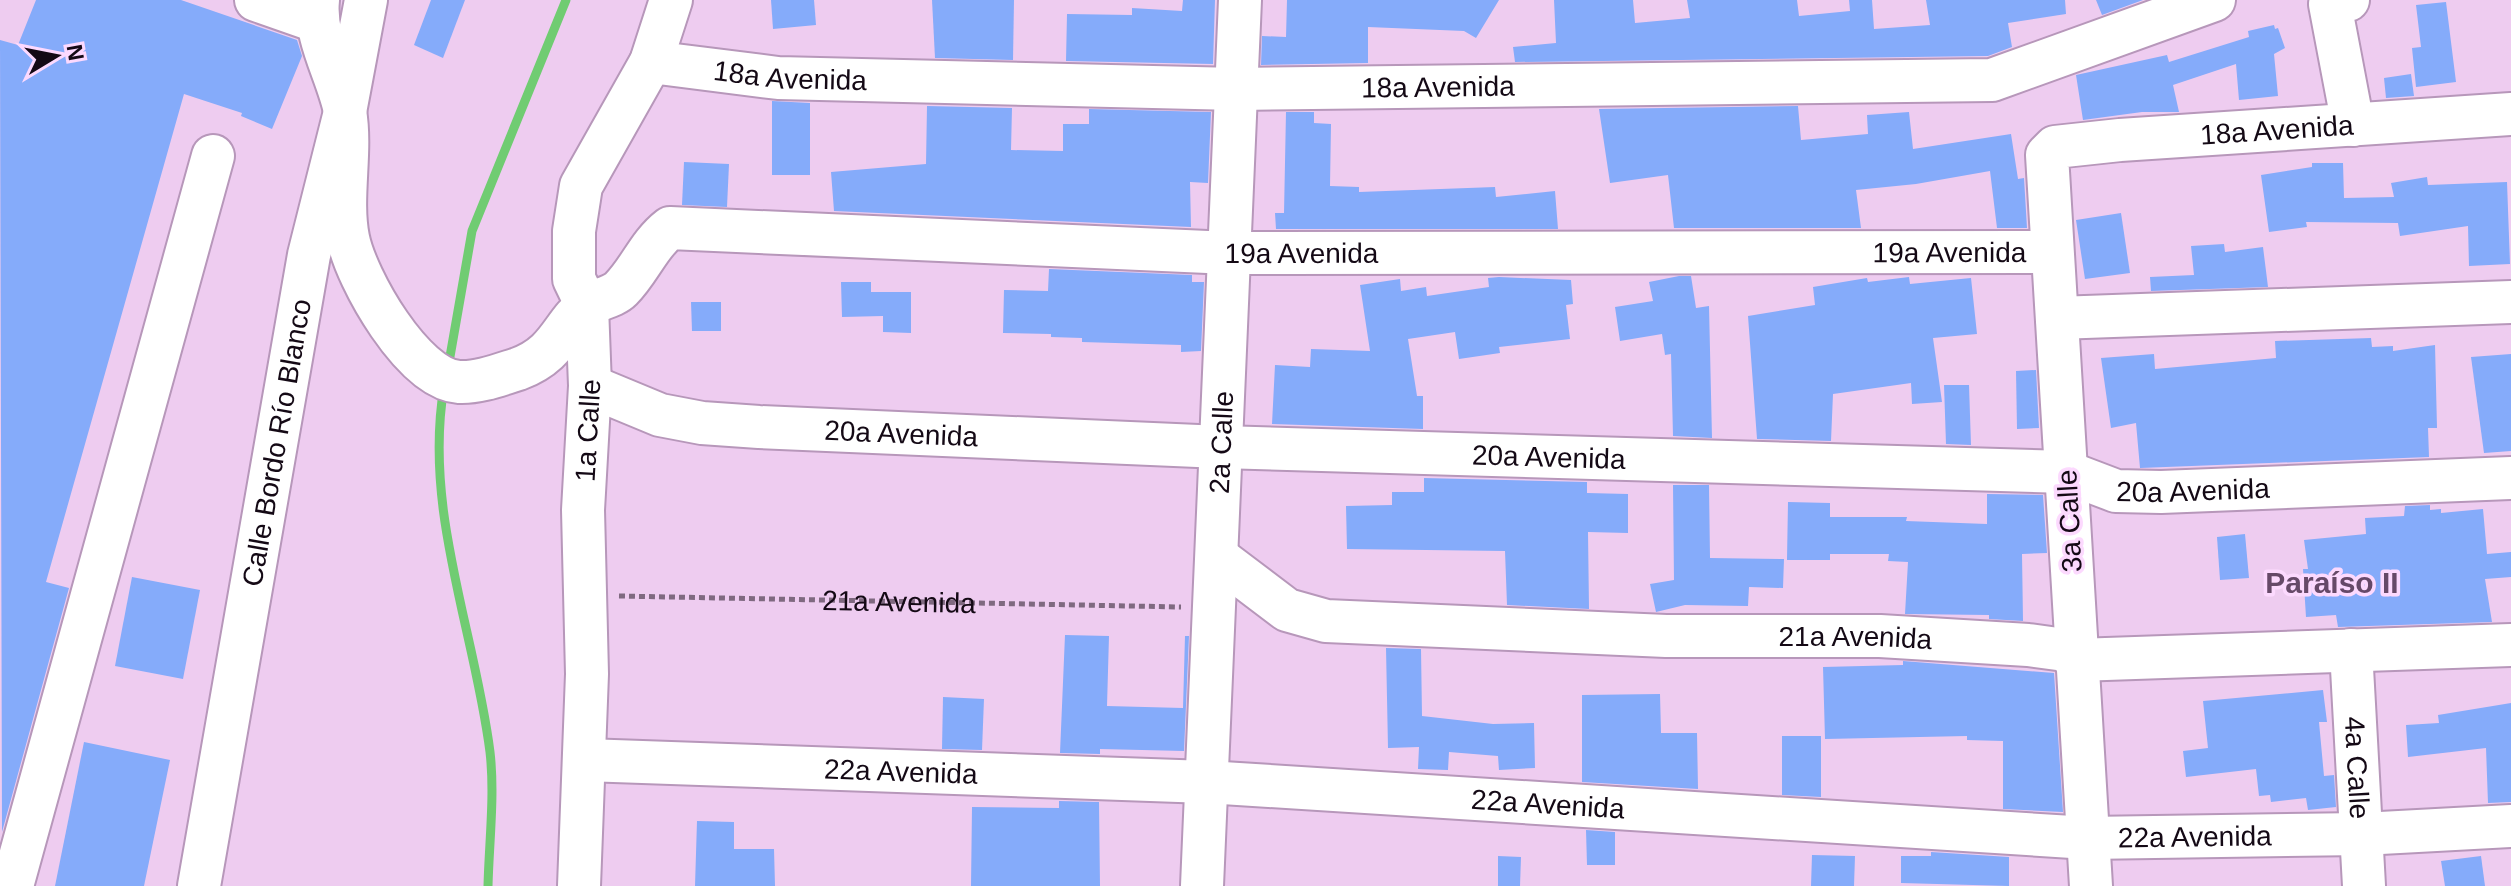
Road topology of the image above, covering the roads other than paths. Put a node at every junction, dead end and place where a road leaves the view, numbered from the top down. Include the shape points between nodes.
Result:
1 (256, 0) edge
2 (366, 0) edge
3 (671, 0) edge
4 (1240, 0) edge
5 (2214, 0) edge
6 (2348, 0) edge
7 (317, 10) edge
8 (651, 62) junction
9 (1237, 89) junction
10 (345, 112) junction
11 (2511, 114) edge
12 (2353, 125) junction
13 (2047, 155) joint
14 (213, 156) dead end
15 (2052, 252) junction
16 (1230, 253) junction
17 (2511, 302) edge
18 (587, 306) junction
19 (2057, 318) junction
20 (590, 386) junction
21 (1221, 447) junction
22 (2066, 472) junction
23 (2511, 478) edge
24 (1217, 557) junction
25 (2511, 645) edge
26 (2351, 650) junction
27 (2077, 660) junction
28 (585, 760) junction
29 (1207, 782) junction
30 (2511, 826) edge
31 (2362, 834) junction
32 (2088, 838) junction
33 (12, 886) edge
34 (199, 886) edge
35 (579, 886) edge
36 (1202, 886) edge
37 (2091, 886) edge
38 (2364, 886) edge

1 - 7 street
2 - 10 street, Calle Bordo Río Blanco
3 - 8 street, 1a Calle
4 - 9 street, 2a Calle
5 - 9 street, 18a Avenida via 1992,80
6 - 12 street via 2330,4
7 - 10 street
8 - 9 street, 18a Avenida via 778,78
8 - 18 street, 1a Calle via 581,186 574,279
9 - 16 street, 2a Calle
10 - 18 street via 347,237 385,319 434,371 456,382 521,368 554,348
10 - 34 street, Calle Bordo Río Blanco via 309,255
11 - 12 street, 18a Avenida
12 - 13 street, 18a Avenida via 2120,140 2055,147
13 - 15 street, 3a Calle
14 - 33 street
15 - 16 street, 19a Avenida
15 - 19 street, 3a Calle
16 - 18 street, 19a Avenida via 670,228 620,290
16 - 21 street, 2a Calle
17 - 19 street
18 - 20 street, 1a Calle
19 - 22 street, 3a Calle
20 - 21 street, 20a Avenida via 660,415 702,423
20 - 28 street, 1a Calle via 583,510
21 - 22 street, 20a Avenida
21 - 24 street, 2a Calle
22 - 23 street, 20a Avenida via 2116,491 2161,492
22 - 27 street, 3a Calle
24 - 27 street, 21a Avenida via 1287,610 1326,621 1666,636 1880,636 2028,645 2065,650
24 - 29 street, 2a Calle
25 - 26 street, 21a Avenida
26 - 27 street, 21a Avenida
26 - 31 street, 4a Calle
27 - 32 street, 3a Calle
28 - 29 street, 22a Avenida
28 - 35 street, 1a Calle
29 - 32 street, 22a Avenida
29 - 36 street, 2a Calle
30 - 31 street, 22a Avenida
31 - 32 street, 22a Avenida
31 - 38 street, 4a Calle
32 - 37 street, 3a Calle

